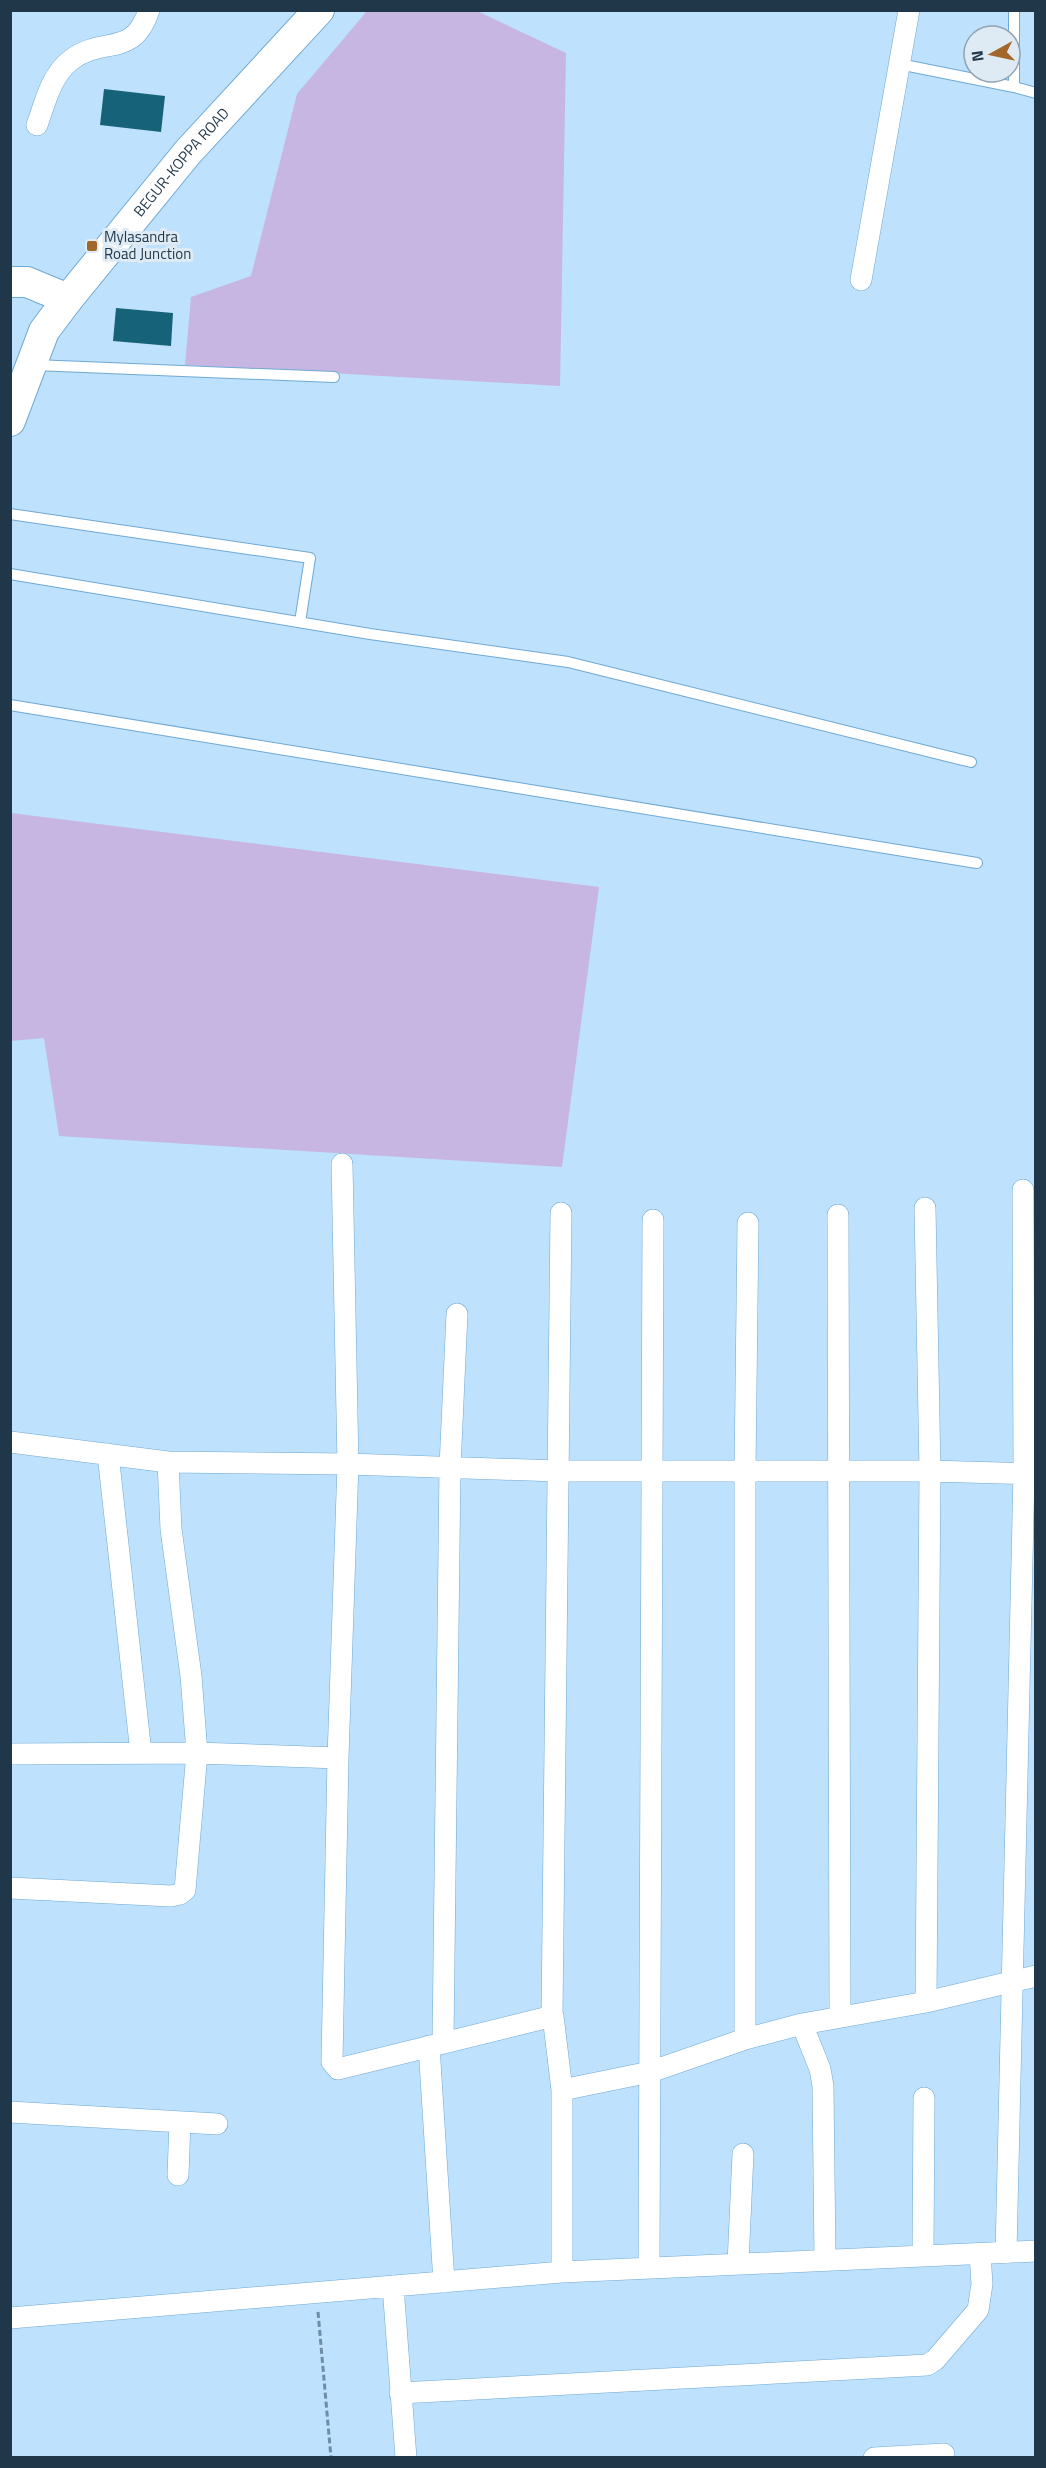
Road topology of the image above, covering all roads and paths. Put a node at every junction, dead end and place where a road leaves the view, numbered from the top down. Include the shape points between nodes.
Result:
1 (149, 10) edge
2 (319, 10) edge
3 (909, 10) edge
4 (1014, 10) edge
5 (899, 64) junction
6 (1014, 87) junction
7 (1035, 93) edge
8 (37, 126) dead end
9 (861, 280) dead end
10 (10, 282) edge
11 (68, 299) junction
12 (30, 365) junction
13 (334, 377) dead end
14 (10, 421) edge
15 (10, 514) edge
16 (10, 574) edge
17 (300, 622) junction
18 (10, 705) edge
19 (971, 762) dead end
20 (977, 863) dead end
21 (342, 1164) dead end
22 (1023, 1190) dead end
23 (925, 1208) dead end
24 (561, 1213) dead end
25 (838, 1215) dead end
26 (653, 1220) dead end
27 (748, 1223) dead end
28 (457, 1314) dead end
29 (10, 1442) edge
30 (108, 1454) junction
31 (168, 1462) junction
32 (348, 1464) junction
33 (450, 1467) junction
34 (557, 1471) junction
35 (930, 1471) junction
36 (652, 1472) junction
37 (745, 1472) junction
38 (837, 1472) junction
39 (1030, 1474) edge
40 (141, 1753) junction
41 (197, 1753) junction
42 (10, 1754) edge
43 (338, 1758) junction
44 (10, 1888) edge
45 (1035, 1976) edge
46 (1014, 1982) junction
47 (926, 2002) junction
48 (840, 2015) junction
49 (552, 2016) junction
50 (802, 2024) junction
51 (744, 2039) junction
52 (436, 2044) junction
53 (650, 2072) junction
54 (562, 2090) junction
55 (924, 2098) dead end
56 (10, 2112) edge
57 (180, 2122) junction
58 (217, 2124) dead end
59 (743, 2154) dead end
60 (178, 2175) dead end
61 (1035, 2251) edge
62 (1006, 2253) junction
63 (980, 2254) junction
64 (923, 2255) junction
65 (825, 2260) junction
66 (738, 2264) junction
67 (649, 2268) junction
68 (562, 2272) junction
69 (444, 2282) junction
70 (393, 2286) junction
71 (317, 2293) junction
72 (10, 2318) edge
73 (400, 2393) junction
74 (944, 2454) dead end
75 (331, 2457) edge
76 (406, 2457) edge
77 (874, 2457) edge

1 - 8 street via 143,27 128,42 95,47 71,60 54,79
2 - 11 main road, BEGUR-KOPPA ROAD via 188,152
3 - 5 street
4 - 6 lane
5 - 6 lane
5 - 9 street
6 - 7 lane
10 - 11 main road via 27,282
11 - 12 main road, BEGUR-KOPPA ROAD via 44,331
12 - 13 lane
12 - 14 main road, BEGUR-KOPPA ROAD
15 - 17 lane via 310,558
16 - 17 lane
17 - 19 lane via 568,662
18 - 20 lane
21 - 32 street
22 - 39 street
23 - 35 street
24 - 34 street
25 - 38 street
26 - 36 street
27 - 37 street
28 - 33 street
29 - 30 street
30 - 31 street
30 - 40 street
31 - 32 street
31 - 41 street via 171,1529
32 - 33 street
32 - 43 street
33 - 34 street
33 - 52 street
34 - 36 street
34 - 49 street
35 - 38 street
35 - 39 street
35 - 47 street
36 - 37 street
36 - 53 street
37 - 38 street
37 - 51 street
38 - 48 street
39 - 46 street
40 - 41 street
40 - 42 street
41 - 43 street
41 - 44 street via 187,1883 180,1894
43 - 52 street via 332,2062 338,2069
45 - 46 street
46 - 47 street
46 - 62 street
47 - 48 street
48 - 50 street
49 - 52 street
49 - 54 street
50 - 51 street
50 - 65 street via 823,2086
51 - 53 street
52 - 69 street
53 - 54 street
53 - 67 street
54 - 68 street
55 - 64 street
56 - 57 street
57 - 58 street
57 - 60 street
59 - 66 street
61 - 62 street
62 - 63 street
63 - 64 street
63 - 73 street via 982,2284 978,2310 927,2365
64 - 65 street
65 - 66 street
66 - 67 street
67 - 68 street
68 - 69 street
69 - 70 street
70 - 71 street
70 - 73 street
71 - 72 street
71 - 75 path
73 - 76 street
74 - 77 street

